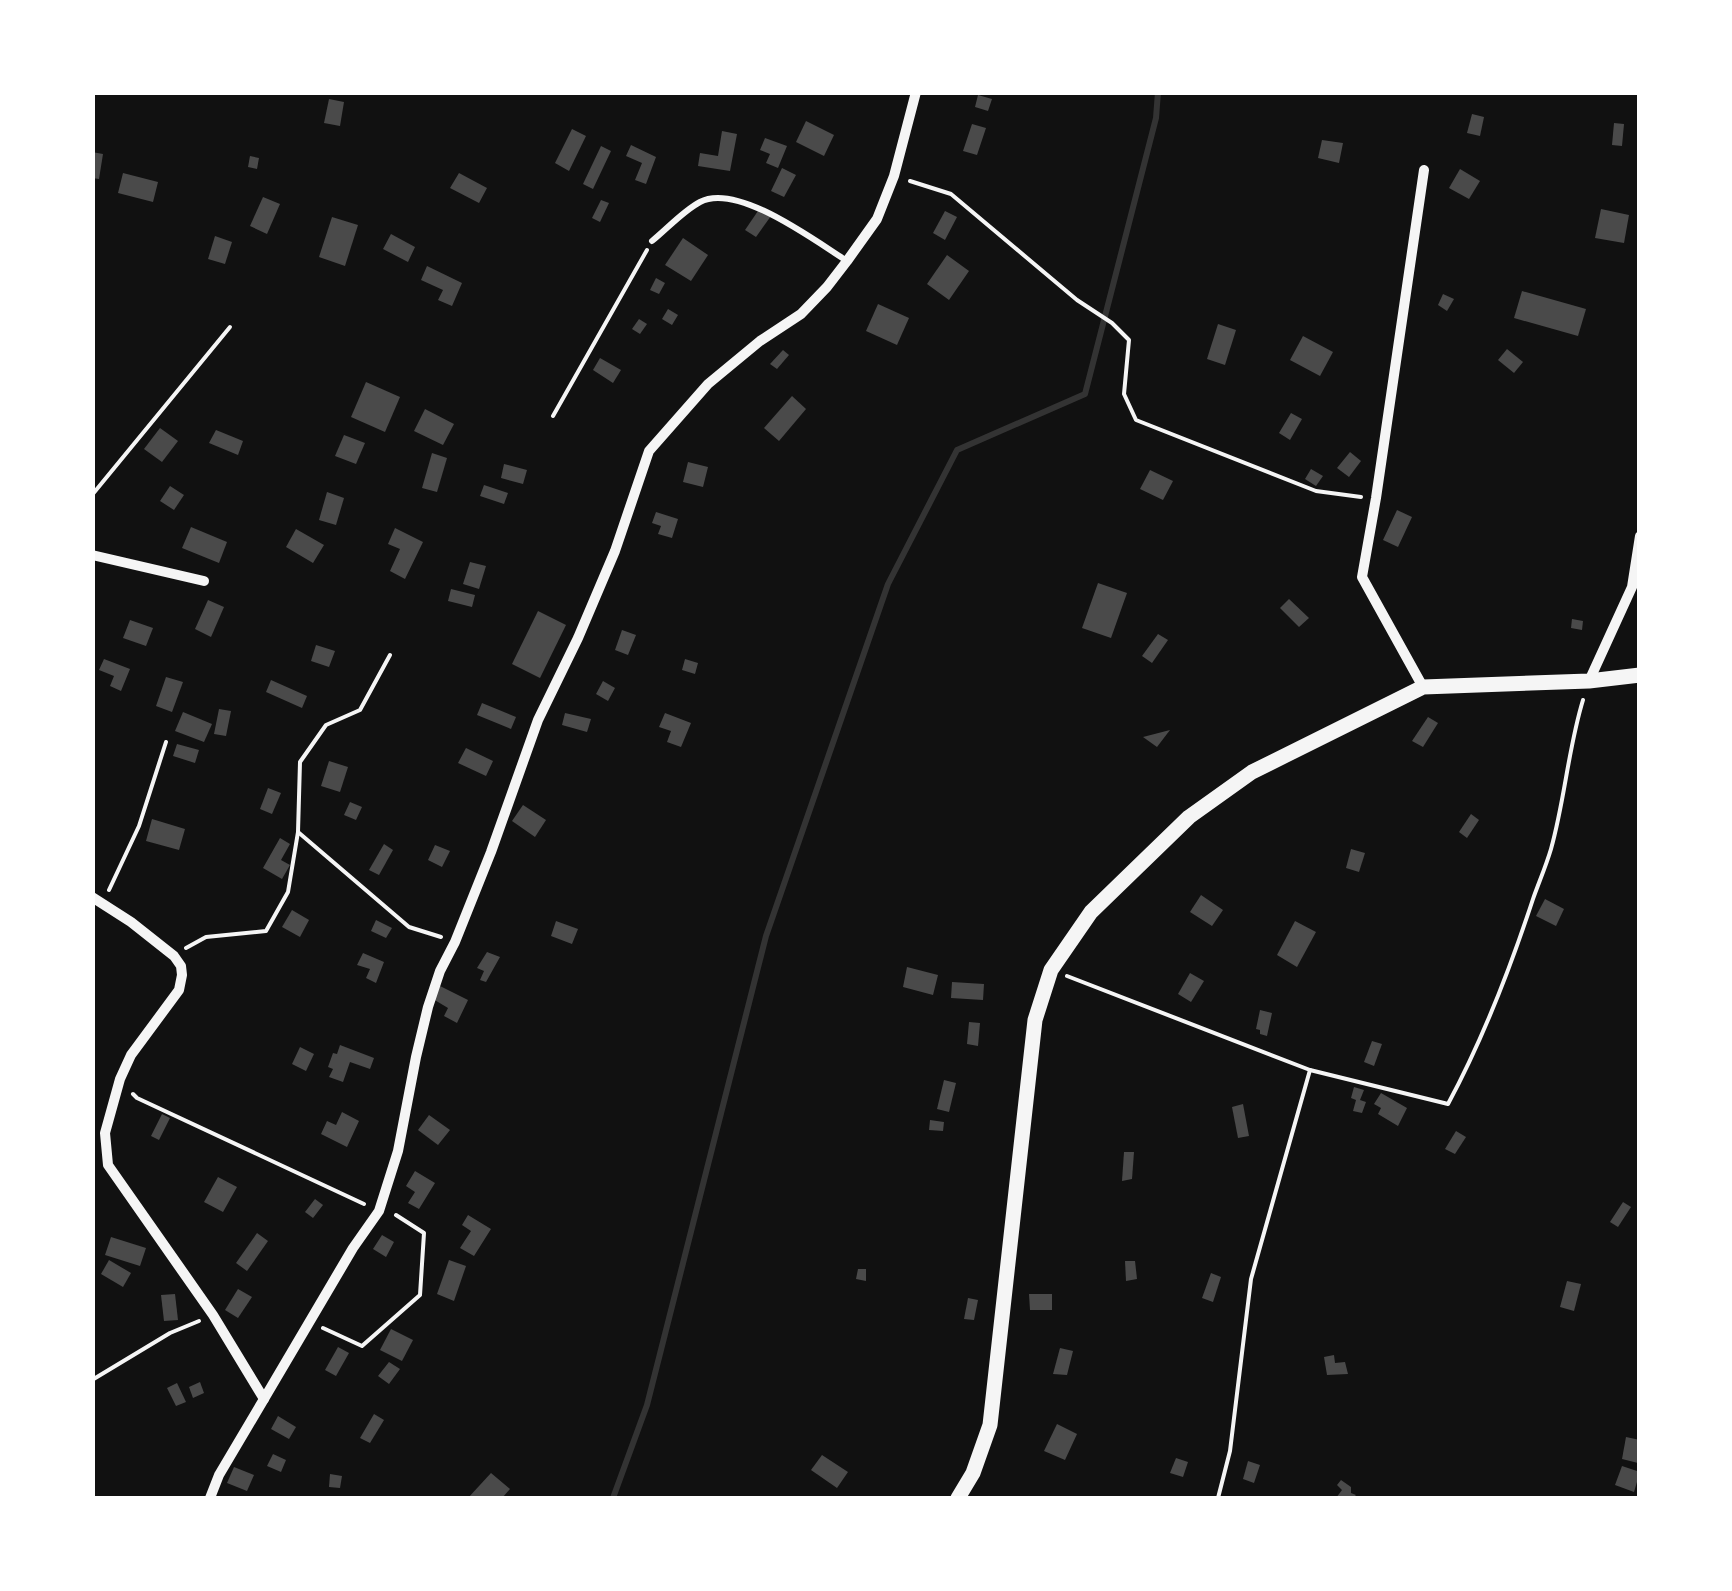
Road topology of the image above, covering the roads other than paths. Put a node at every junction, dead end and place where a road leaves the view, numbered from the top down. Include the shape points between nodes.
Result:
1 (916, 92) edge
2 (1424, 170) dead end
3 (652, 241) road end
4 (848, 261) junction
5 (1640, 536) edge
6 (92, 554) edge
7 (204, 581) dead end
8 (1640, 675) edge
9 (1589, 681) junction
10 (1423, 686) junction
11 (98, 900) edge
12 (264, 1399) junction
13 (210, 1498) edge
14 (958, 1498) edge

1 - 4 street via 877,220
2 - 10 street via 1362,577
3 - 4 lane via 701,201 719,197 758,207
4 - 12 street via 801,314 708,384 649,451 615,551 538,720 440,971 379,1211
5 - 9 street via 1632,587
6 - 7 street
8 - 9 street
9 - 10 street
10 - 14 street via 1252,772 1188,817 1091,912 1051,970 1036,1020 990,1425
11 - 12 street via 174,956 182,975 179,990 120,1079 105,1133 108,1165
12 - 13 street

